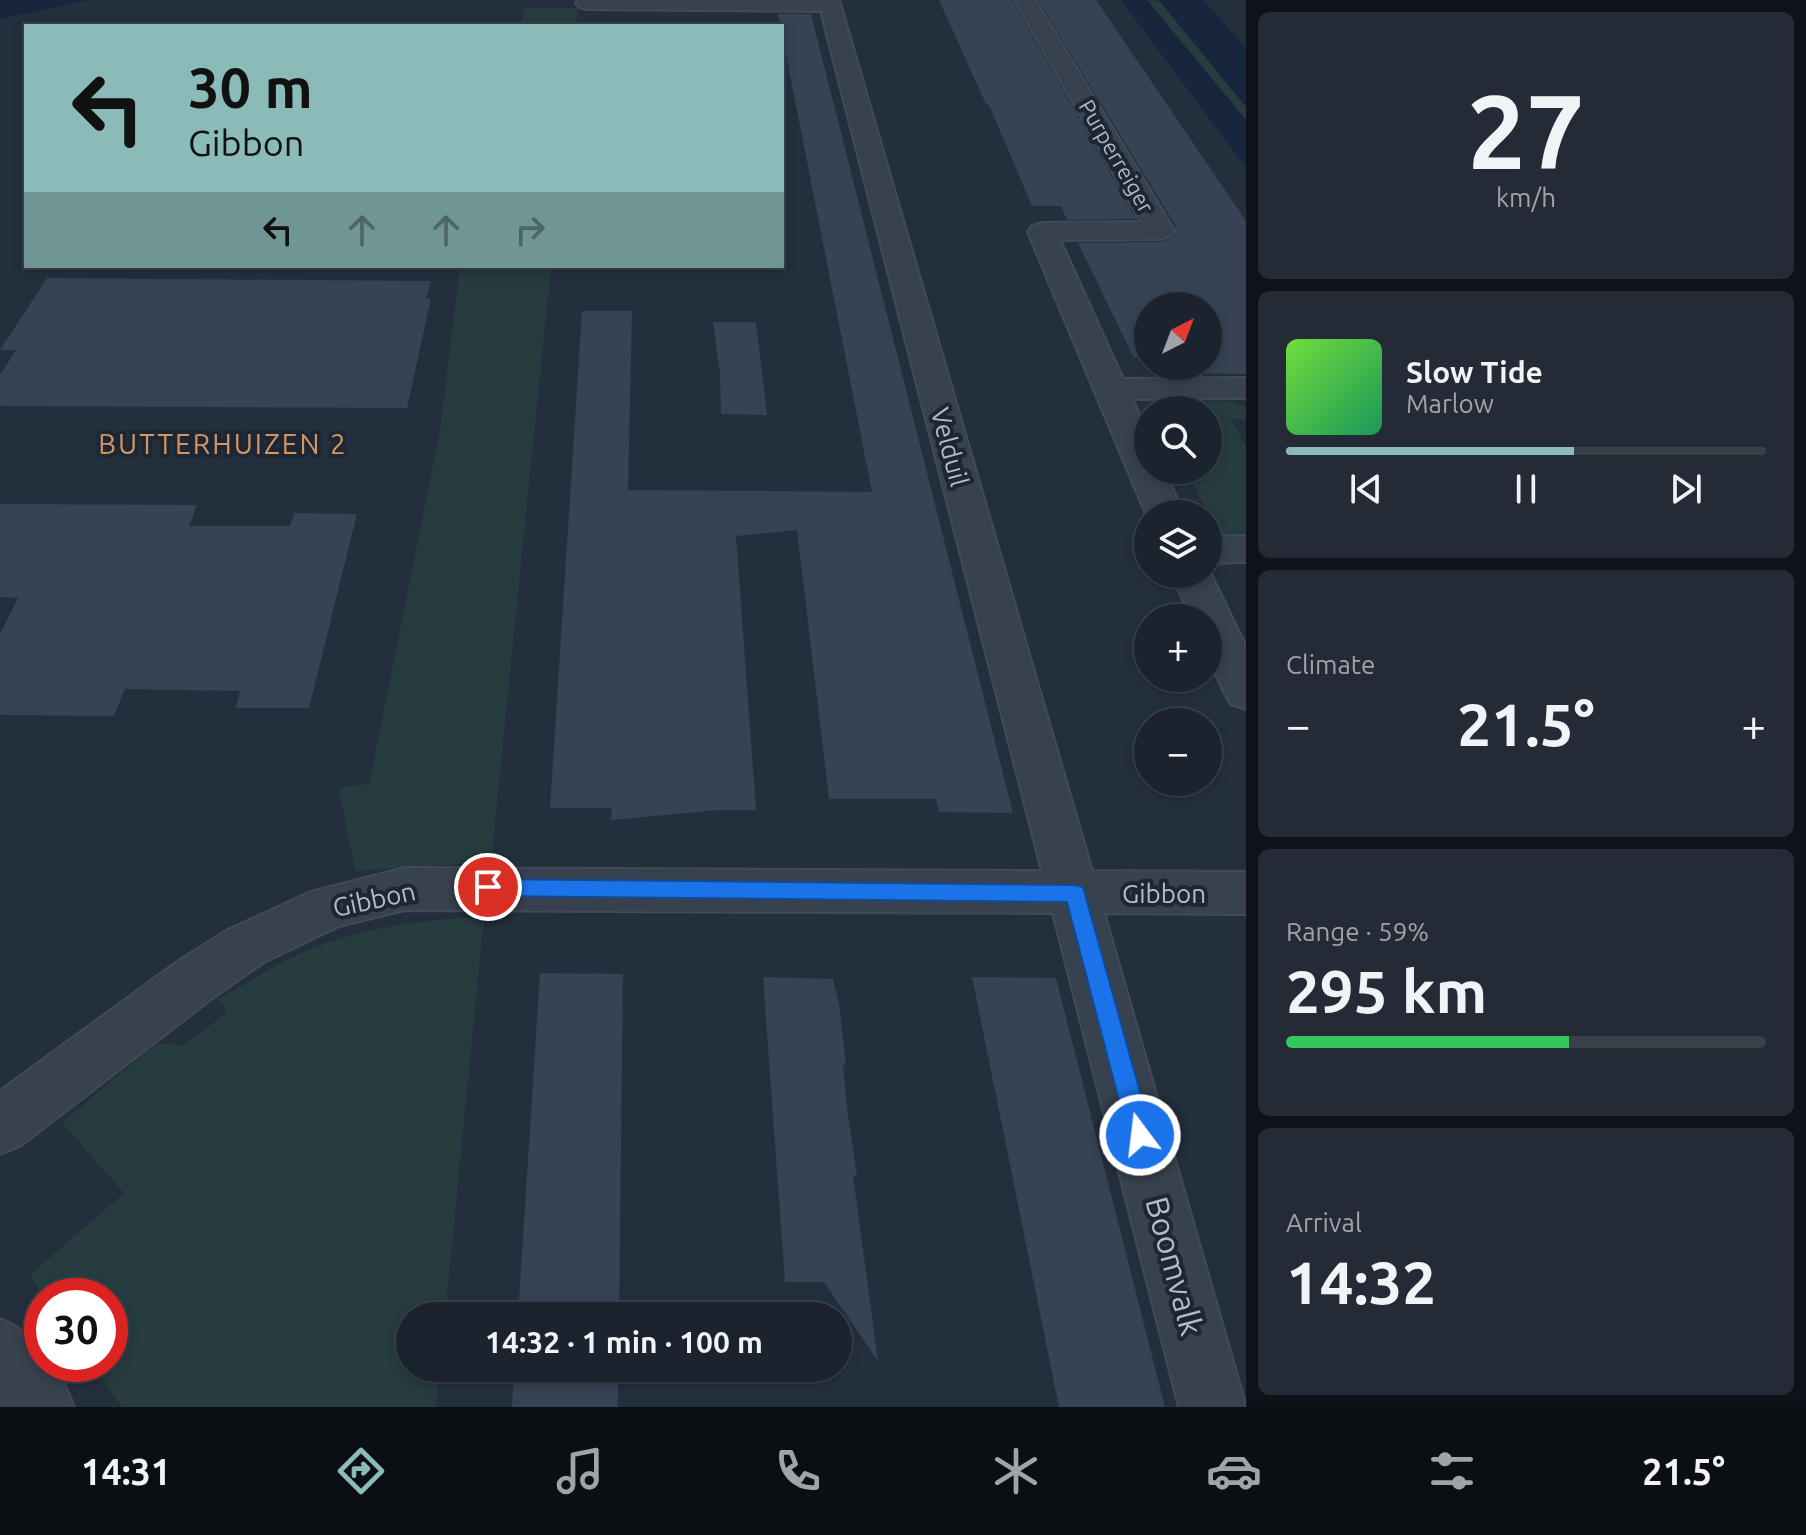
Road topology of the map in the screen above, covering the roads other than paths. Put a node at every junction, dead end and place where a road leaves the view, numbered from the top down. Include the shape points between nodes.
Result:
1 (1025, 0) edge
2 (830, 2) edge
3 (587, 3) dead end
4 (1246, 388) edge
5 (1108, 389) junction
6 (1159, 500) edge
7 (1246, 549) edge
8 (1222, 550) edge
9 (1198, 588) edge
10 (1246, 693) edge
11 (1075, 893) junction
12 (1246, 893) edge
13 (0, 1126) edge
14 (0, 1352) edge
15 (40, 1407) edge
16 (1213, 1407) edge

1 - 5 street, Purperreiger via 1160,230 1042,232
2 - 3 street
2 - 11 street, Velduil
4 - 5 street
5 - 6 street, Purperreiger
7 - 8 street
9 - 10 street
11 - 12 street, Gibbon
11 - 13 street, Gibbon via 438,887 365,897 281,927 216,965
11 - 16 street, Boomvalk
14 - 15 street

